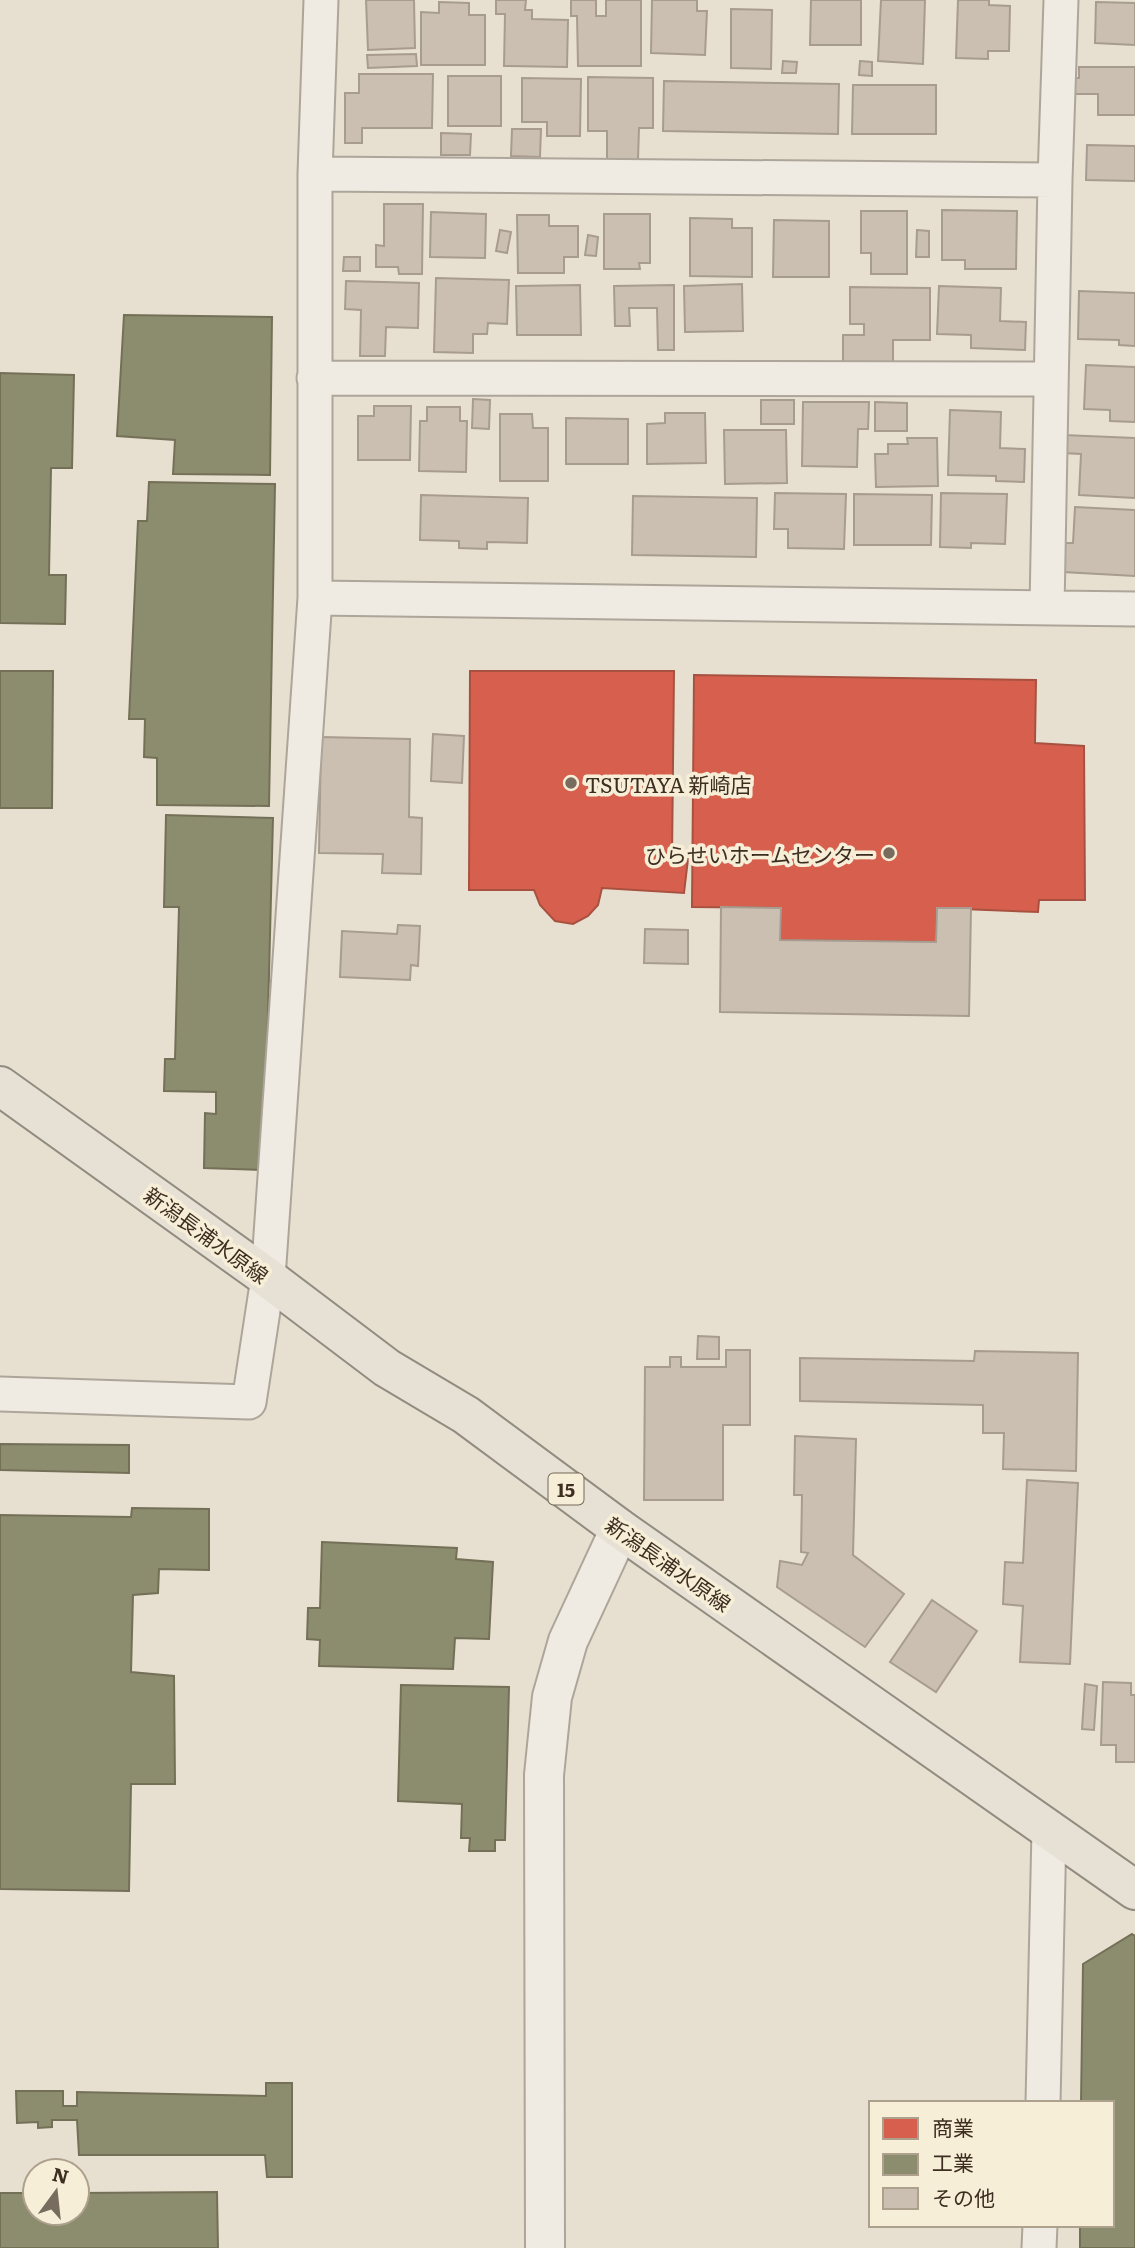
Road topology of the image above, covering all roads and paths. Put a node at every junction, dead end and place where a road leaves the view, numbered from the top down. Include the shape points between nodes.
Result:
1 (321, 0) edge
2 (1061, 0) edge
3 (315, 174) junction
4 (1055, 180) junction
5 (314, 378) junction
6 (1051, 379) junction
7 (315, 598) junction
8 (1047, 608) junction
9 (1135, 609) edge
10 (0, 1086) edge
11 (268, 1278) junction
12 (0, 1394) edge
13 (620, 1529) junction
14 (1049, 1830) junction
15 (1135, 1889) edge
16 (1043, 2101) edge
17 (1040, 2227) edge
18 (545, 2248) edge
19 (1040, 2248) edge

1 - 3 street
2 - 4 street
3 - 4 street
3 - 5 street
4 - 6 street
5 - 6 street
5 - 7 street
6 - 8 street
7 - 8 street
7 - 11 street
8 - 9 street
10 - 11 main road, 新潟長浦水原線 / 15
11 - 12 street via 249,1402
11 - 13 main road, 新潟長浦水原線 / 15 via 387,1368 466,1415
13 - 14 main road, 新潟長浦水原線 / 15
13 - 18 street via 568,1641 552,1697 544,1775
14 - 15 main road, 新潟長浦水原線 / 15
14 - 16 street
17 - 19 street

